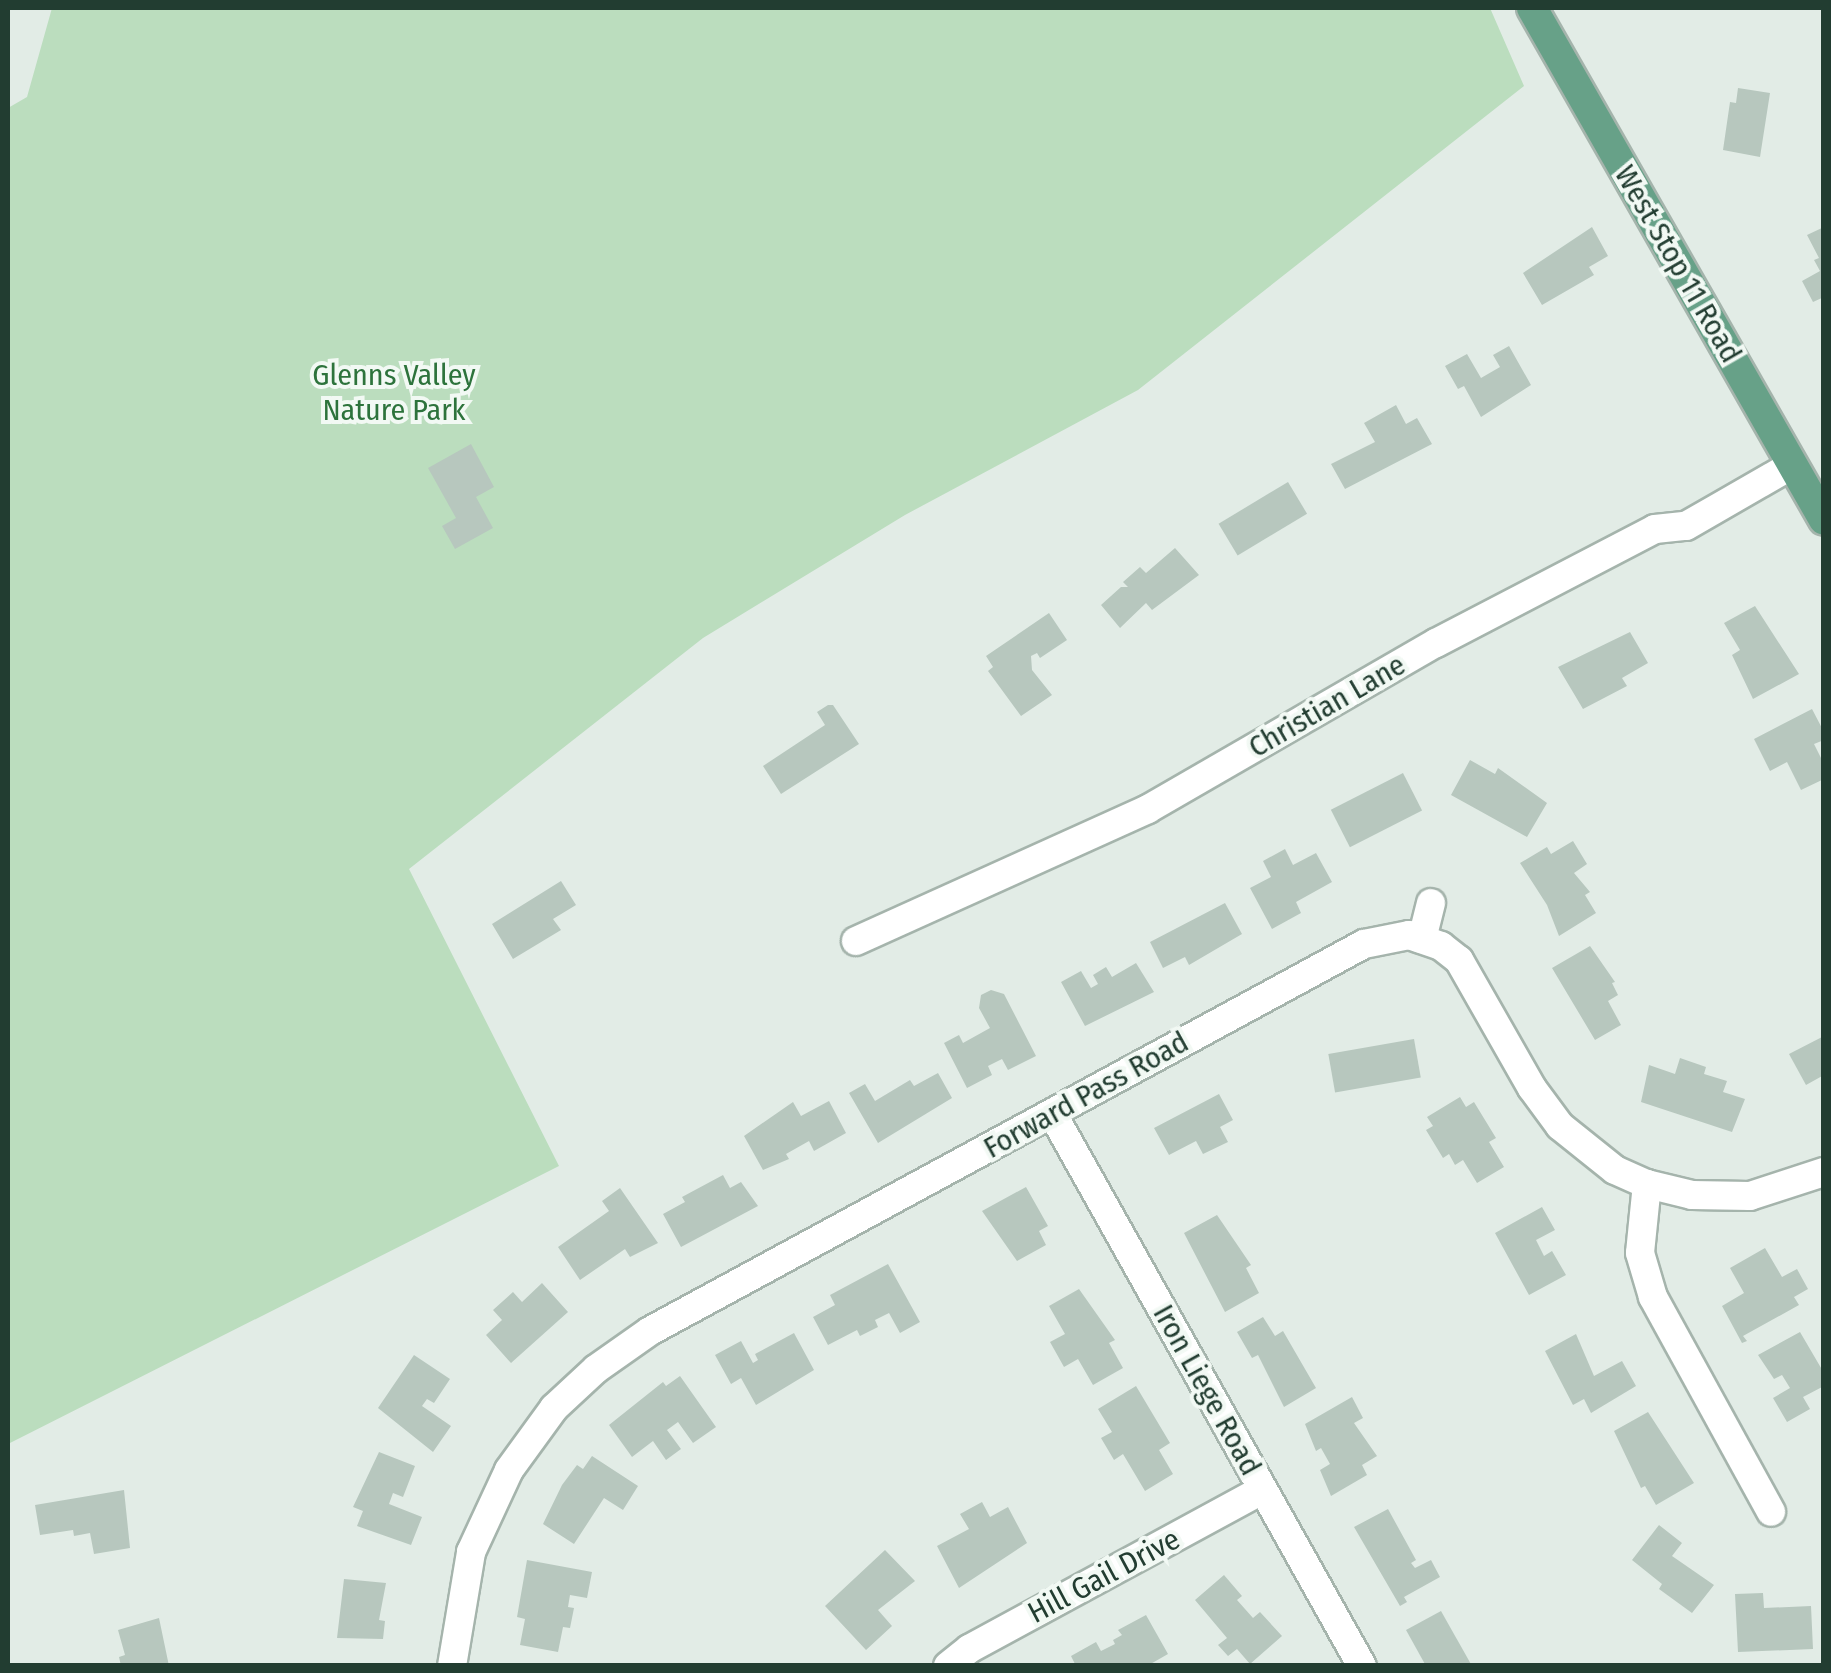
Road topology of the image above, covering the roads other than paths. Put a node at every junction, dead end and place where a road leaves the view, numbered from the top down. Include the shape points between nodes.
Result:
1 (1543, 16) edge
2 (1792, 465) junction
3 (1824, 520) edge
4 (1431, 903) dead end
5 (1422, 939) junction
6 (856, 941) dead end
7 (1052, 1113) junction
8 (1824, 1172) edge
9 (1647, 1184) junction
10 (1262, 1490) junction
11 (1771, 1512) dead end
12 (452, 1666) edge
13 (948, 1666) edge
14 (1362, 1666) edge

1 - 2 main road, West Stop 11 Road
2 - 3 main road, West Stop 11 Road
2 - 6 street, Christian Lane via 1686,526 1655,529 1452,634 1148,808
4 - 5 street
5 - 7 street, Forward Pass Road via 1409,935 1364,944
5 - 9 street via 1459,960 1560,1126 1615,1170
7 - 10 street, Iron Liege Road
7 - 12 street, Forward Pass Road via 650,1331 596,1369 554,1408 509,1470 471,1552
8 - 9 street via 1750,1196 1692,1196
9 - 11 street via 1640,1252 1652,1296
10 - 13 street, Hill Gail Drive
10 - 14 street, Iron Liege Road

